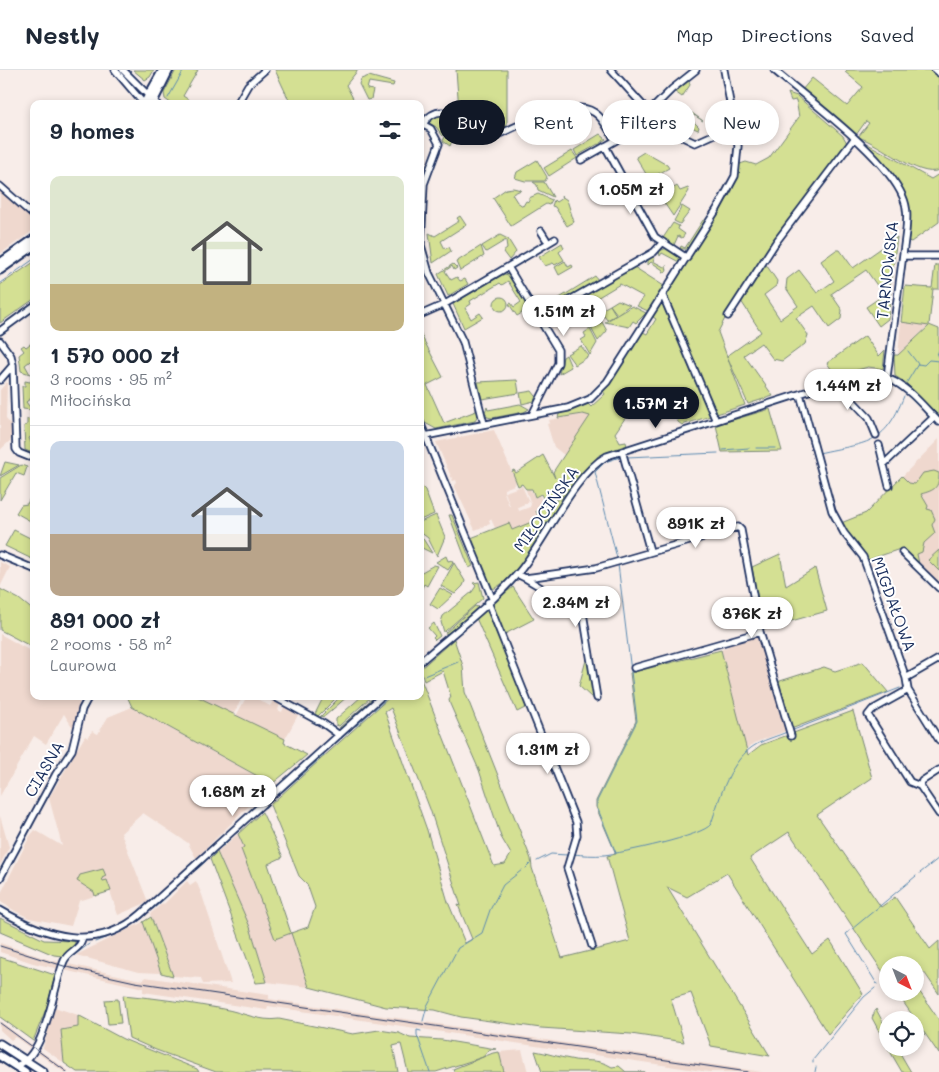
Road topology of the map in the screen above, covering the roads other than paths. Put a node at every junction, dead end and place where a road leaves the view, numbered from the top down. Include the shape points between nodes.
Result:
1 (115, 70) edge
2 (123, 70) edge
3 (163, 70) edge
4 (169, 70) edge
5 (265, 70) edge
6 (611, 70) edge
7 (696, 70) edge
8 (724, 70) edge
9 (774, 70) edge
10 (935, 70) edge
11 (939, 73) edge
12 (141, 100) edge
13 (152, 100) edge
14 (153, 100) edge
15 (154, 100) edge
16 (239, 100) edge
17 (638, 100) edge
18 (661, 100) edge
19 (730, 100) edge
20 (602, 119) edge
21 (424, 121) edge
22 (424, 124) edge
23 (854, 139) junction
24 (737, 145) edge
25 (605, 146) joint
26 (581, 160) dead end
27 (424, 184) edge
28 (0, 186) edge
29 (30, 212) edge
30 (541, 231) dead end
31 (546, 239) dead end
32 (554, 239) dead end
33 (30, 242) edge
34 (662, 242) junction
35 (30, 249) edge
36 (904, 256) junction
37 (939, 256) edge
38 (424, 257) edge
39 (687, 258) junction
40 (0, 263) edge
41 (508, 266) junction
42 (0, 270) edge
43 (663, 296) junction
44 (445, 304) junction
45 (30, 309) edge
46 (424, 313) edge
47 (728, 316) dead end
48 (540, 318) junction
49 (0, 331) edge
50 (0, 341) edge
51 (13, 365) junction
52 (887, 377) junction
53 (0, 380) edge
54 (835, 382) junction
55 (800, 394) junction
56 (532, 415) junction
57 (934, 417) junction
58 (716, 421) junction
59 (939, 422) edge
60 (484, 424) junction
61 (876, 435) dead end
62 (425, 436) joint
63 (878, 445) dead end
64 (622, 451) junction
65 (29, 457) dead end
66 (884, 464) junction
67 (889, 486) dead end
68 (650, 551) junction
69 (902, 552) dead end
70 (0, 555) edge
71 (30, 567) edge
72 (517, 574) junction
73 (525, 578) junction
74 (939, 588) edge
75 (490, 600) junction
76 (760, 632) junction
77 (424, 658) edge
78 (939, 659) edge
79 (634, 668) dead end
80 (906, 678) junction
81 (908, 690) junction
82 (597, 698) dead end
83 (87, 700) edge
84 (280, 700) edge
85 (378, 700) edge
86 (339, 735) junction
87 (791, 736) dead end
88 (939, 740) edge
89 (939, 770) edge
90 (920, 786) junction
91 (939, 814) edge
92 (0, 878) edge
93 (0, 910) edge
94 (82, 938) junction
95 (592, 946) dead end
96 (0, 1044) edge
97 (0, 1056) edge
98 (26, 1061) junction
99 (15, 1066) junction
100 (25, 1072) edge
101 (43, 1072) edge

1 - 12 street
2 - 13 street
3 - 14 main road
4 - 15 main road
5 - 16 street via 248,85
6 - 17 street
7 - 18 street
8 - 19 street
9 - 23 street, TARNOWSKA
10 - 11 street
20 - 21 street via 588,108 580,108 530,120 495,136 445,112 435,111
22 - 27 street via 432,129 439,144
23 - 36 street, TARNOWSKA via 903,197 907,221
23 - 47 street via 776,242
24 - 39 street via 739,159 735,176
25 - 26 street
25 - 34 street via 653,233
28 - 29 street
30 - 31 street
32 - 41 street
33 - 40 main road
34 - 39 street
34 - 48 street via 654,252
35 - 42 main road
36 - 37 street
36 - 52 street, TARNOWSKA
38 - 44 street
39 - 43 street
41 - 44 street
41 - 48 street
43 - 56 street via 607,382 595,395 582,404
43 - 58 street
44 - 46 street
44 - 60 street via 463,342
45 - 49 street
48 - 56 street via 556,344 559,356
50 - 51 street via 11,356
51 - 53 street
51 - 65 street via 16,449
52 - 54 street, MIŁOCIŃSKA via 868,374
52 - 57 street via 900,384
54 - 55 street, MIŁOCIŃSKA
54 - 61 street via 869,418
55 - 58 street, MIŁOCIŃSKA
55 - 80 street, MIGDAŁOWA via 832,510 844,533 863,557
56 - 60 street
57 - 59 street
57 - 66 street
58 - 64 street, MIŁOCIŃSKA
60 - 62 street
62 - 75 street
63 - 66 street
64 - 68 street
64 - 72 street, MIŁOCIŃSKA via 601,460 586,474
66 - 67 street
68 - 73 street via 596,568
68 - 76 street via 738,527
69 - 74 street
70 - 71 street
72 - 73 street
72 - 75 street, MIŁOCIŃSKA
73 - 82 street via 583,613
75 - 77 street, MIŁOCIŃSKA
75 - 95 street via 576,822 577,835 567,868
76 - 79 street
76 - 87 street
78 - 80 street, MIGDAŁOWA
80 - 81 street
81 - 88 street
81 - 90 street via 868,715 910,782
83 - 92 street, CIASNA via 72,750
84 - 86 street
85 - 86 street
86 - 94 street via 137,917 114,930
89 - 90 street via 922,781
90 - 91 street
93 - 94 street via 39,931
94 - 98 street via 80,945 64,960 41,1038
96 - 98 main road
97 - 99 main road
98 - 99 street
98 - 101 main road
99 - 100 main road

